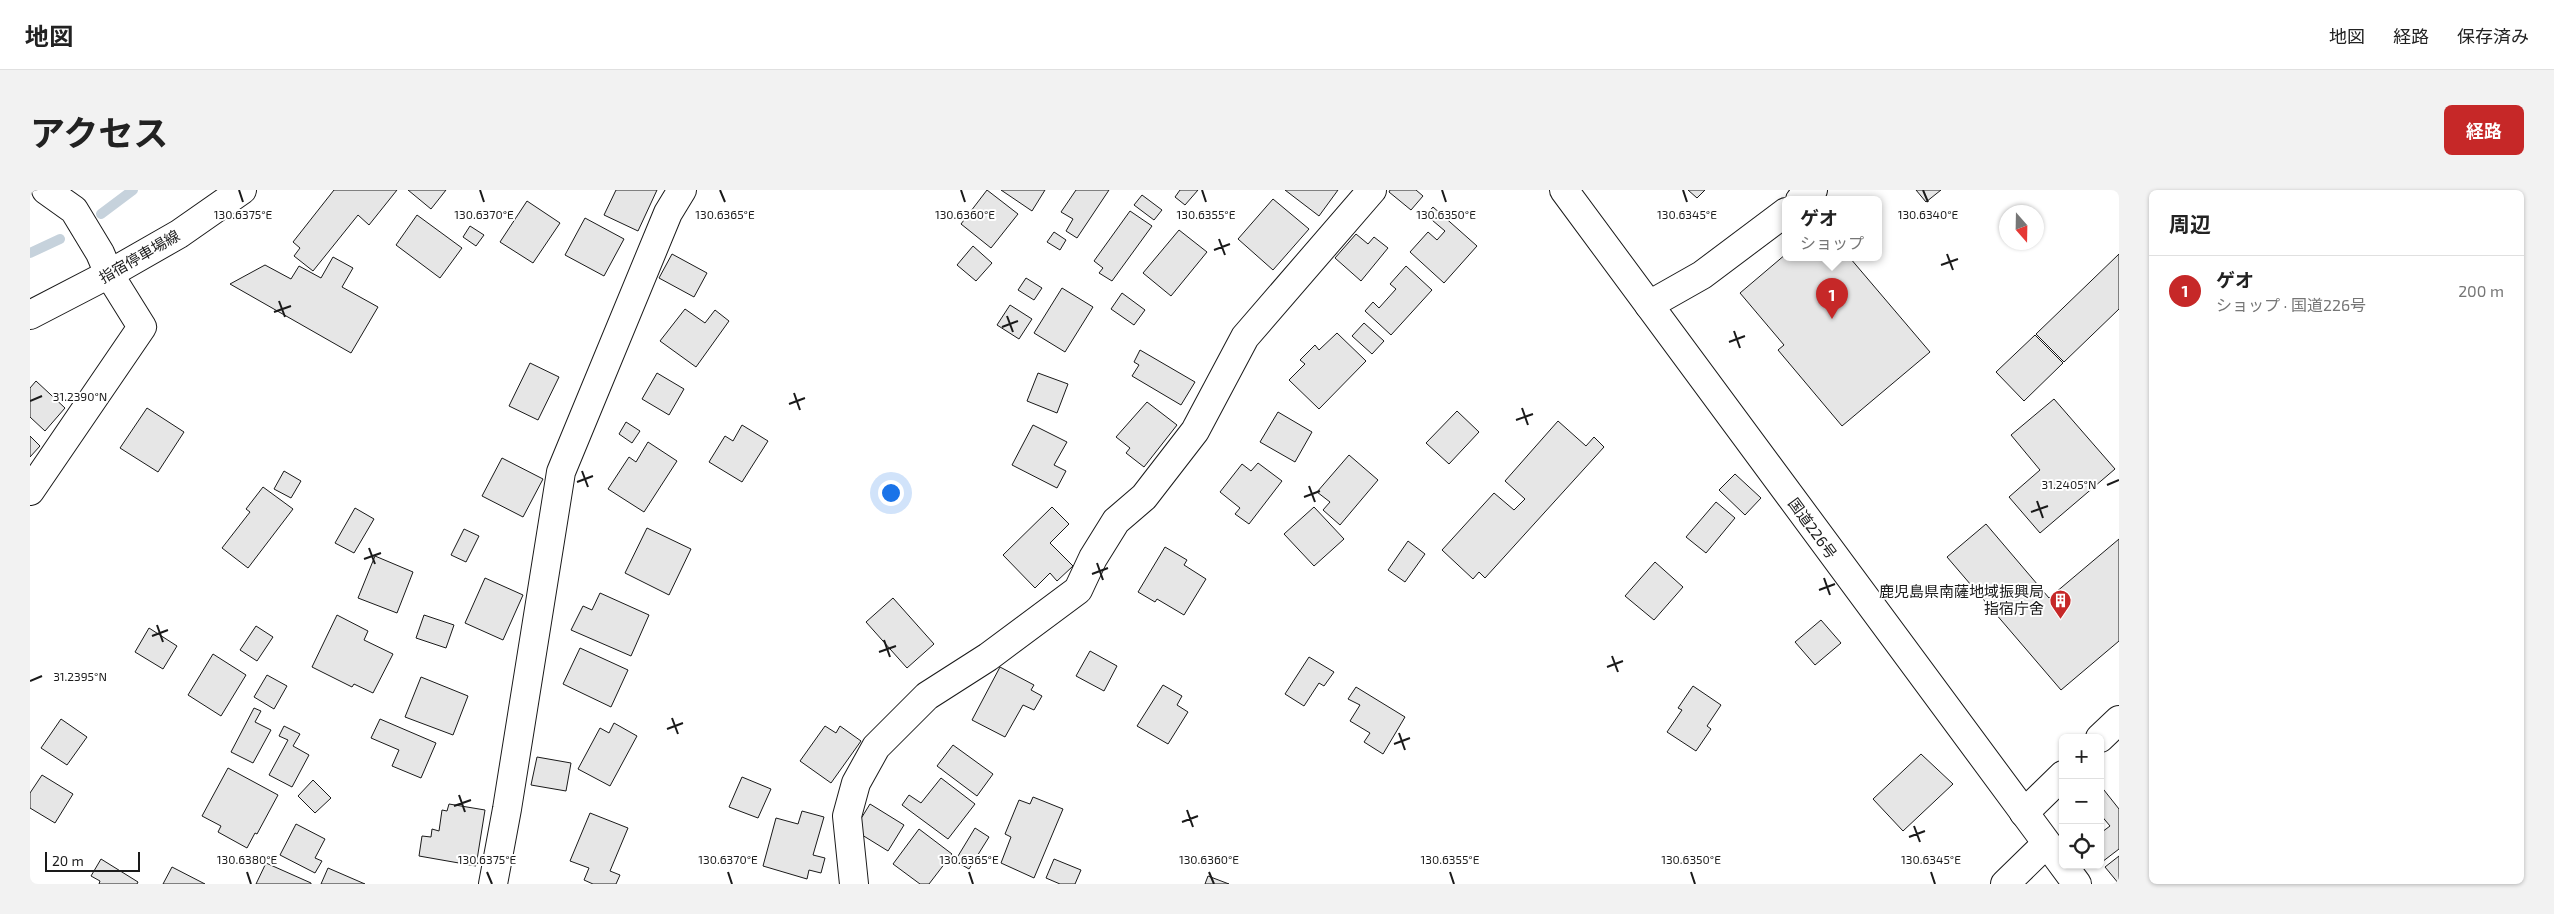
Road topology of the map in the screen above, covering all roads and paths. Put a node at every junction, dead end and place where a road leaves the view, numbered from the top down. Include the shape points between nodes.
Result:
1 (46, 190) edge
2 (242, 190) edge
3 (682, 190) edge
4 (1372, 190) edge
5 (1564, 190) edge
6 (1782, 215) edge
7 (109, 274) junction
8 (1649, 305) junction
9 (30, 314) edge
10 (30, 491) edge
11 (2119, 720) edge
12 (2104, 734) edge
13 (2059, 779) edge
14 (2024, 813) junction
15 (2046, 844) junction
16 (493, 884) edge
17 (854, 884) edge
18 (2006, 884) edge
19 (2077, 884) edge

1 - 7 main road via 74,210
2 - 7 main road, 指宿停車場線 via 179,234
3 - 16 main road via 668,213 561,472
4 - 17 main road via 1245,337 1195,431 1144,497 1116,521 1078,590 988,657 928,696 876,747 856,783 847,816
5 - 8 main road, 国道226号
6 - 8 main road via 1702,275
7 - 9 main road, 指宿停車場線
7 - 10 main road via 142,327
8 - 14 main road, 国道226号
11 - 12 main road
13 - 14 main road
14 - 15 main road, 国道226号
15 - 18 main road
15 - 19 main road, 国道226号

